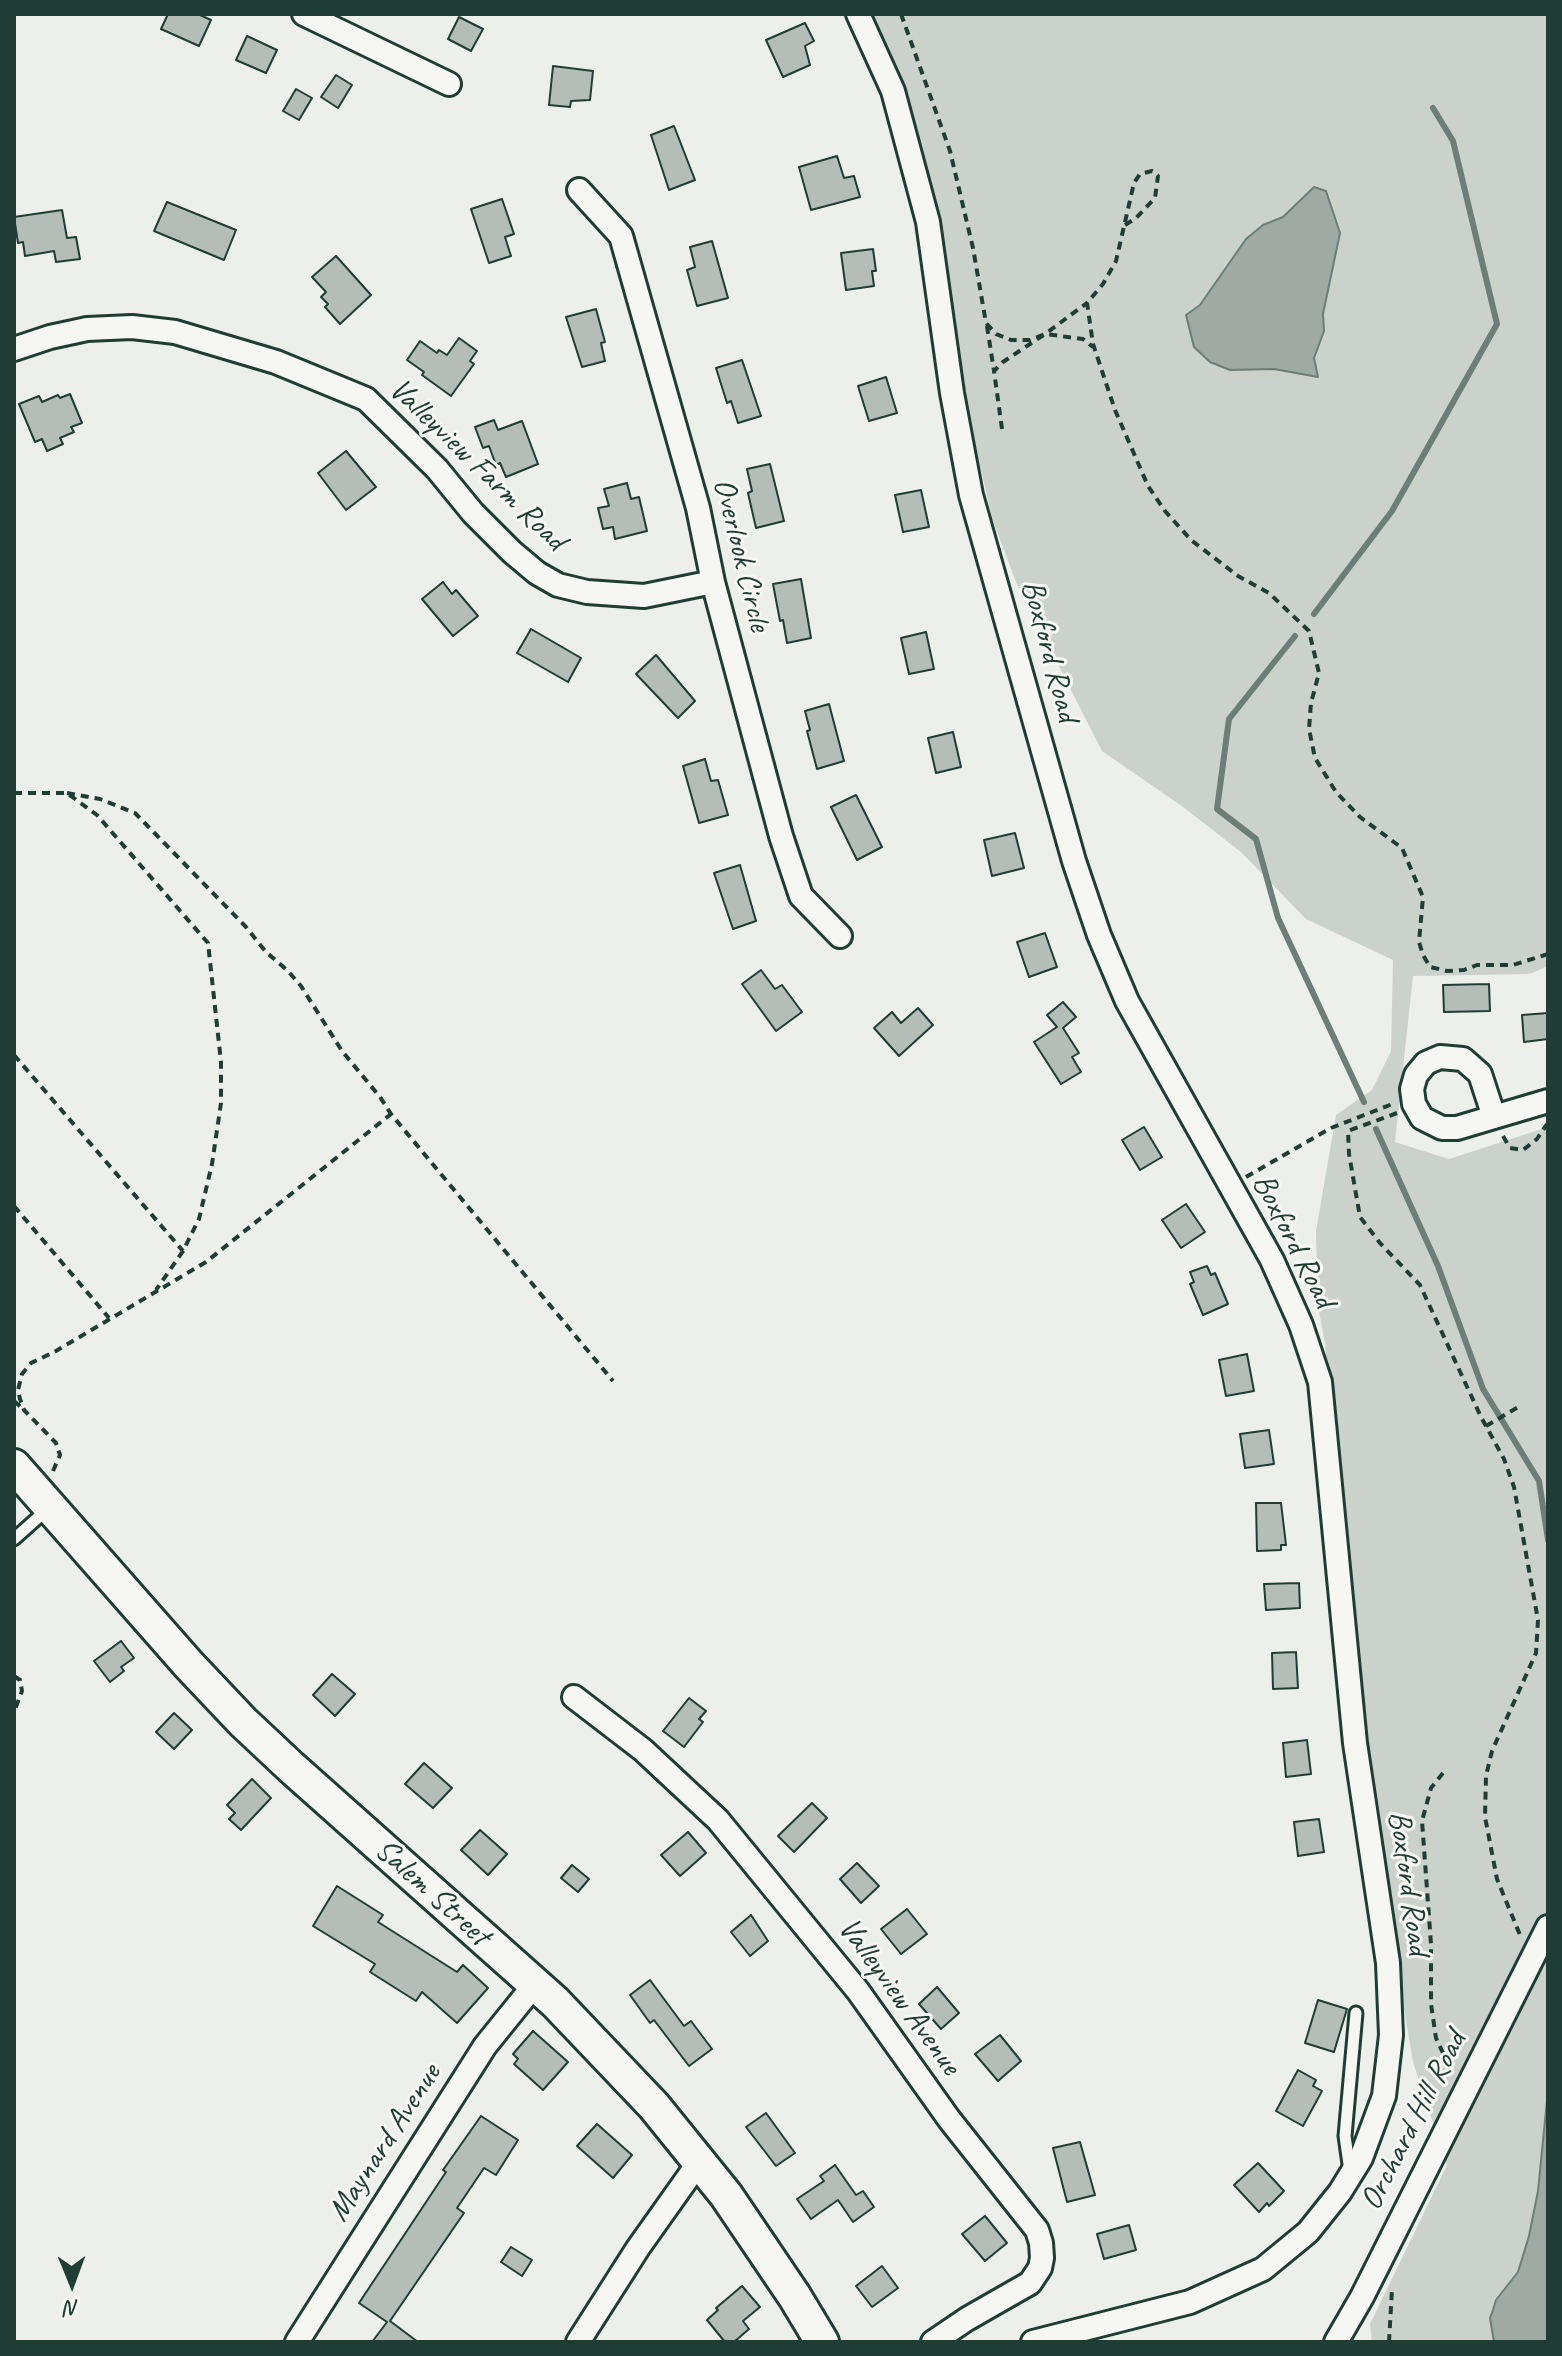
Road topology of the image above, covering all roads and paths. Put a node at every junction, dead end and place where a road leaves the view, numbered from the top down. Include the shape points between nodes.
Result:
1 (304, 14) edge
2 (858, 14) edge
3 (901, 14) edge
4 (449, 84) dead end
5 (579, 190) dead end
6 (1125, 225) junction
7 (1087, 303) junction
8 (986, 323) junction
9 (1045, 334) junction
10 (14, 349) edge
11 (1094, 349) junction
12 (994, 371) junction
13 (1002, 429) dead end
14 (713, 582) junction
15 (14, 793) edge
16 (67, 793) junction
17 (840, 936) dead end
18 (1548, 954) edge
19 (14, 1055) edge
20 (1548, 1101) edge
21 (1409, 1104) junction
22 (391, 1114) junction
23 (1495, 1122) junction
24 (1548, 1122) edge
25 (1230, 1186) junction
26 (14, 1206) edge
27 (183, 1251) junction
28 (156, 1290) junction
29 (109, 1318) junction
30 (613, 1381) dead end
31 (14, 1401) edge
32 (1520, 1406) dead end
33 (24, 1410) junction
34 (1486, 1426) junction
35 (14, 1466) edge
36 (43, 1499) junction
37 (14, 1539) edge
38 (14, 1676) edge
39 (574, 1697) dead end
40 (14, 1712) edge
41 (1443, 1773) dead end
42 (1548, 1927) edge
43 (1520, 1944) dead end
44 (535, 1984) junction
45 (1356, 2013) dead end
46 (1458, 2067) dead end
47 (699, 2162) junction
48 (1350, 2175) junction
49 (1396, 2279) dead end
50 (297, 2342) edge
51 (578, 2342) edge
52 (822, 2342) edge
53 (933, 2342) edge
54 (1033, 2342) edge
55 (1336, 2342) edge
56 (1389, 2342) edge

1 - 4 street
2 - 25 street, Boxford Road via 893,91 928,222 971,495 1074,861 1127,1001
3 - 8 path via 950,151
5 - 14 street, Overlook Circle via 621,236 698,508
6 - 6 path via 1134,183 1140,174 1152,171 1158,176 1155,198
6 - 7 path via 1116,261
7 - 9 path
7 - 11 path
8 - 9 path via 1011,340
8 - 12 path
9 - 11 path via 1083,339
9 - 12 path
10 - 14 street, Valleyview Farm Road via 87,329 132,327 175,332 276,362 366,399 512,552 558,585 644,596
11 - 18 path via 1129,444 1165,511 1191,540 1269,593 1309,631 1319,673 1309,729 1315,758 1360,817 1402,848 1423,897 1419,942 1430,967 1447,971 1513,965
12 - 13 path
14 - 17 street, Overlook Circle via 801,896
15 - 16 path
16 - 22 path via 135,813 172,848 301,986
16 - 27 path via 97,815 208,943 221,1103 199,1219
19 - 27 path
20 - 23 street
21 - 23 street via 1442,1128
21 - 23 street via 1421,1068 1440,1057 1455,1057 1480,1074
21 - 25 path via 1331,1128
21 - 34 path via 1348,1131 1360,1217 1420,1285
22 - 28 path via 206,1262
22 - 30 path
23 - 24 path via 1510,1148 1523,1150
25 - 48 street, Boxford Road via 1272,1260 1320,1382 1355,1743 1388,1963 1391,2035 1384,2096
26 - 29 path
27 - 28 path
28 - 29 path
29 - 33 path via 31,1363 18,1390
31 - 33 path
32 - 34 path
33 - 36 path via 56,1443 60,1455
34 - 43 path via 1514,1487 1538,1620 1536,1653 1486,1776 1485,1817 1497,1879 1520,1931
35 - 36 main road, Salem Street
36 - 37 lane
36 - 44 main road, Salem Street via 243,1722
38 - 40 path via 22,1691
39 - 53 street, Valleyview Avenue via 643,1750 718,1820 858,1991 1037,2230 1042,2258 1030,2283
41 - 46 path via 1431,1788 1422,1821 1431,2004 1451,2081
42 - 55 street, Orchard Hill Road
44 - 47 main road, Salem Street via 645,2096
44 - 50 street, Maynard Avenue via 485,2046
45 - 48 lane via 1345,2136
47 - 51 street
47 - 52 main road, Salem Street
48 - 54 street, Boxford Road via 1308,2232 1263,2269 1190,2302
49 - 56 path via 1390,2293

